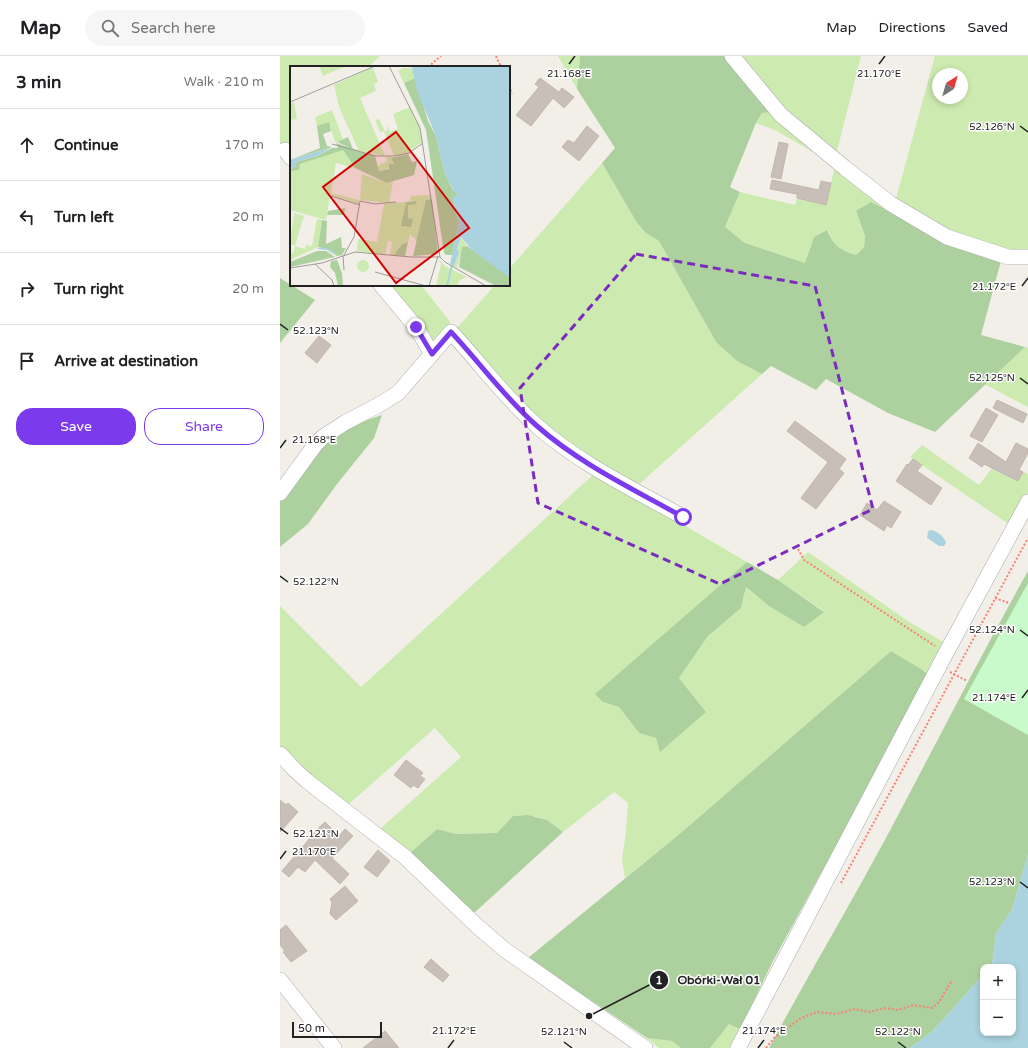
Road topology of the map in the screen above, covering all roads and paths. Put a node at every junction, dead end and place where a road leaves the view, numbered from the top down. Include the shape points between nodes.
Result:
1 (441, 56) edge
2 (496, 56) edge
3 (732, 56) edge
4 (429, 66) edge
5 (501, 66) edge
6 (510, 89) edge
7 (512, 94) dead end
8 (1028, 257) edge
9 (382, 286) edge
10 (432, 354) junction
11 (280, 493) edge
12 (1028, 502) edge
13 (683, 517) dead end
14 (1028, 538) edge
15 (798, 549) dead end
16 (995, 598) junction
17 (1009, 603) dead end
18 (946, 653) junction
19 (954, 675) junction
20 (967, 681) dead end
21 (280, 754) edge
22 (840, 887) dead end
23 (280, 980) edge
24 (952, 980) dead end
25 (334, 1048) edge
26 (645, 1048) edge
27 (738, 1048) edge
28 (766, 1048) edge

1 - 4 path
2 - 5 path
3 - 8 street via 781,115 891,204 947,237 1008,257
6 - 7 path
9 - 10 street via 416,327
10 - 11 street via 398,393 323,437
10 - 13 street via 451,332 536,426 578,458
12 - 18 street
14 - 16 path
15 - 18 path via 804,560 831,579
16 - 17 path
16 - 19 path
18 - 27 street
19 - 20 path
19 - 22 path
21 - 26 street via 294,770 405,858 505,950
23 - 25 street
24 - 28 path via 940,1002 932,1008 913,1005 898,1010 886,1008 869,1012 855,1009 836,1014 817,1012 800,1018 775,1037

